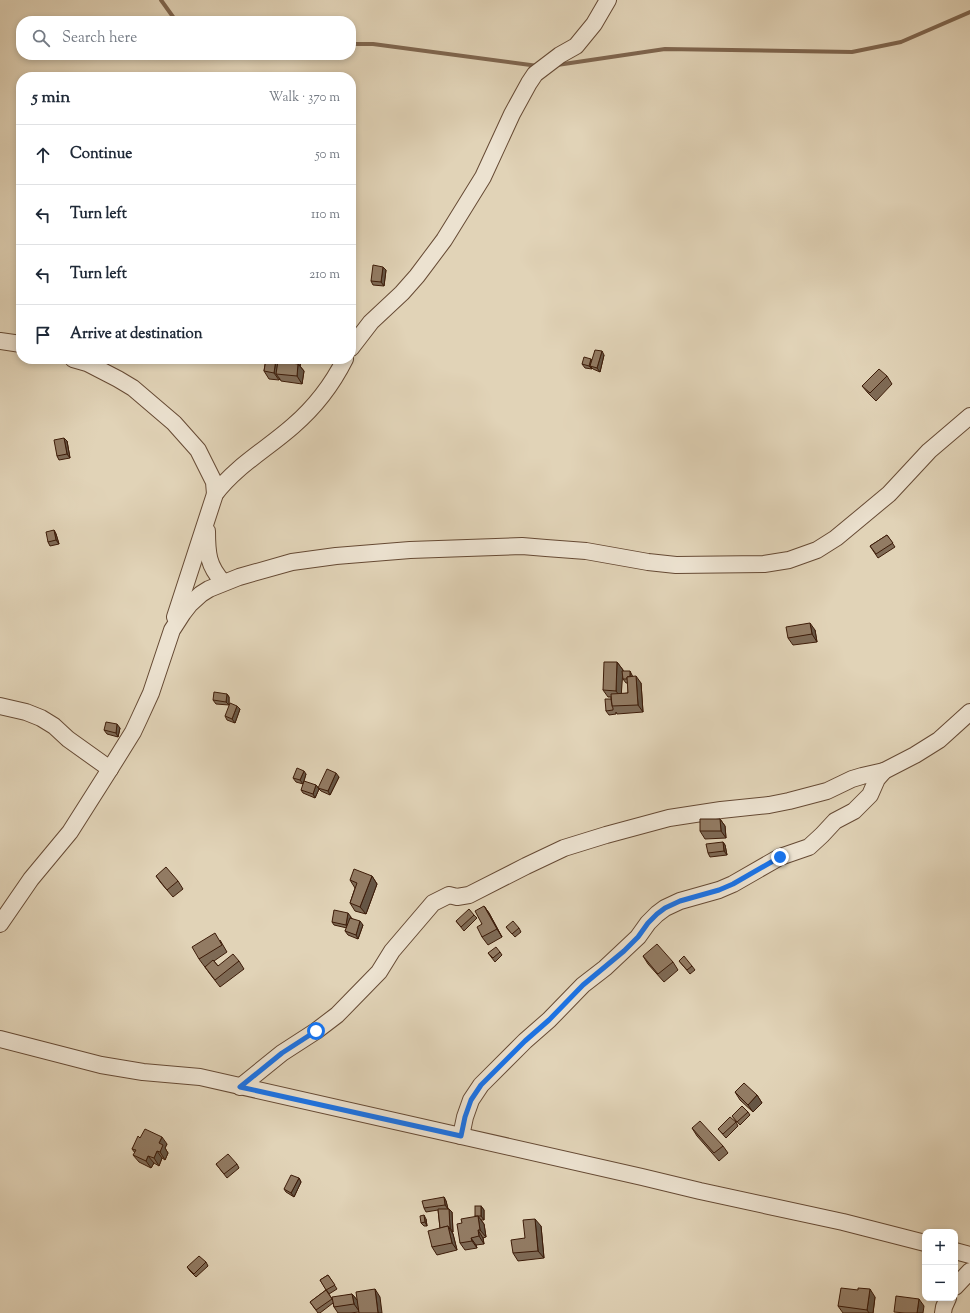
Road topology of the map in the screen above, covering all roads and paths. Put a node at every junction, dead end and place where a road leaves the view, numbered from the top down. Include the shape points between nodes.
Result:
1 (608, 0) edge
2 (0, 341) edge
3 (356, 342) edge
4 (16, 343) edge
5 (89, 364) edge
6 (342, 364) edge
7 (970, 416) edge
8 (215, 494) junction
9 (208, 520) junction
10 (223, 582) junction
11 (172, 630) junction
12 (0, 706) edge
13 (970, 712) edge
14 (110, 769) junction
15 (884, 771) junction
16 (0, 924) edge
17 (0, 1039) edge
18 (240, 1087) junction
19 (461, 1136) junction
20 (922, 1242) edge
21 (958, 1252) edge
22 (970, 1255) edge
23 (970, 1271) edge
24 (958, 1284) edge
25 (947, 1301) edge
26 (943, 1313) edge

1 - 3 street via 594,24 576,46 535,74 512,114 483,177 444,240 417,276 371,322
2 - 4 street
5 - 8 street via 133,388 174,423 198,450 213,478
6 - 8 street via 310,410 294,426 240,468
7 - 10 street via 929,451 889,494 836,538 817,550 789,560 764,564 676,565 592,552 522,546 410,550 292,562
8 - 9 street
9 - 10 street via 209,558 213,570
9 - 11 street
10 - 11 street via 201,594 190,604
11 - 14 street via 146,705
12 - 14 street via 41,718
13 - 15 street via 940,740
14 - 16 street via 70,832 31,879
15 - 18 street via 852,779 826,791 789,801 669,818 606,835 564,848 469,895 449,895 441,898 433,903 392,951 379,972 337,1015 282,1053
15 - 19 street via 862,803 854,811 835,821 809,847 780,857 733,884 680,901 657,914 634,942 583,985 481,1085 471,1100
17 - 18 street via 101,1065 142,1072 192,1076
18 - 19 street
19 - 20 street
21 - 22 street
23 - 24 street
25 - 26 street

